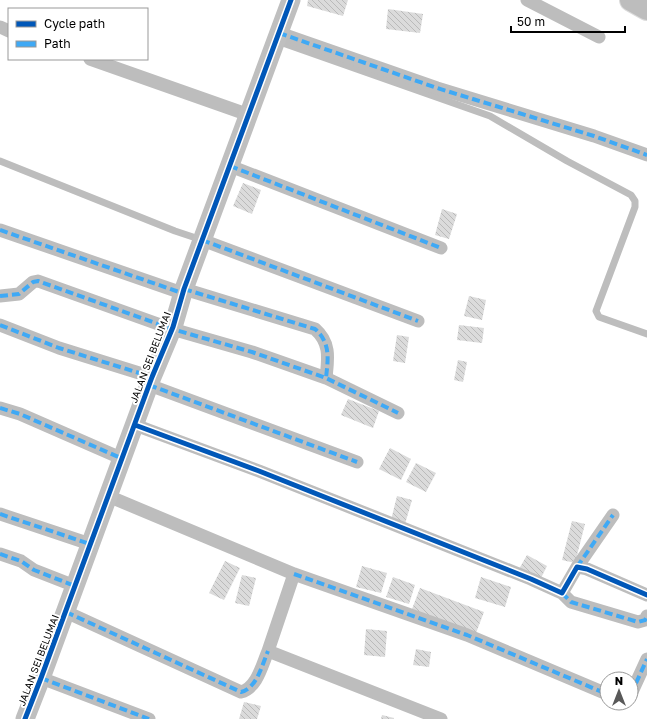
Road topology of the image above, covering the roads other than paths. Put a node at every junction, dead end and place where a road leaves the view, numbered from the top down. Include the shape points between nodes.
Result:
1 (291, 0) edge
2 (527, 0) edge
3 (631, 0) edge
4 (647, 9) edge
5 (278, 37) junction
6 (599, 37) dead end
7 (93, 60) edge
8 (249, 115) junction
9 (647, 155) edge
10 (0, 160) edge
11 (230, 166) junction
12 (0, 230) edge
13 (202, 240) junction
14 (441, 248) dead end
15 (183, 291) junction
16 (0, 296) edge
17 (418, 321) dead end
18 (0, 325) edge
19 (172, 329) junction
20 (647, 334) edge
21 (326, 378) junction
22 (150, 381) junction
23 (0, 408) edge
24 (398, 413) dead end
25 (135, 425) junction
26 (123, 459) junction
27 (357, 462) dead end
28 (108, 496) junction
29 (0, 514) edge
30 (613, 515) dead end
31 (90, 544) junction
32 (0, 554) edge
33 (577, 567) junction
34 (294, 574) junction
35 (75, 586) junction
36 (562, 593) junction
37 (647, 596) edge
38 (66, 612) junction
39 (647, 616) edge
40 (268, 651) junction
41 (647, 659) edge
42 (639, 676) edge
43 (41, 678) junction
44 (599, 691) edge
45 (25, 719) edge
46 (149, 719) edge
47 (442, 719) edge

1 - 5 street, JALAN SEI BELUMAI
2 - 6 street
3 - 4 highway
5 - 8 street, JALAN SEI BELUMAI
5 - 9 street
5 - 20 lane via 490,116 631,195 635,207 596,311 599,317
7 - 8 street
8 - 11 street, JALAN SEI BELUMAI
10 - 13 lane
11 - 13 street, JALAN SEI BELUMAI
11 - 14 street
12 - 15 street
13 - 15 street, JALAN SEI BELUMAI
13 - 17 street
15 - 19 street, JALAN SEI BELUMAI
15 - 21 street via 315,329 328,346
16 - 19 street via 19,294 38,281
18 - 22 street
19 - 21 street via 252,352
19 - 22 street, JALAN SEI BELUMAI
21 - 24 street
22 - 25 street, JALAN SEI BELUMAI
22 - 27 street
23 - 26 street via 20,414
25 - 26 street, JALAN SEI BELUMAI
25 - 36 street via 266,474
26 - 28 street, JALAN SEI BELUMAI
28 - 31 street, JALAN SEI BELUMAI
28 - 34 street
29 - 31 street
30 - 33 street
31 - 35 street, JALAN SEI BELUMAI
32 - 35 street
33 - 36 street
33 - 37 street
34 - 40 street
34 - 44 street via 468,635
35 - 38 street, JALAN SEI BELUMAI
36 - 39 street via 571,602 638,622 645,620
38 - 40 street via 241,692 248,690 254,683
38 - 43 street, JALAN SEI BELUMAI
40 - 47 street
41 - 42 street
43 - 45 street, JALAN SEI BELUMAI
43 - 46 street

